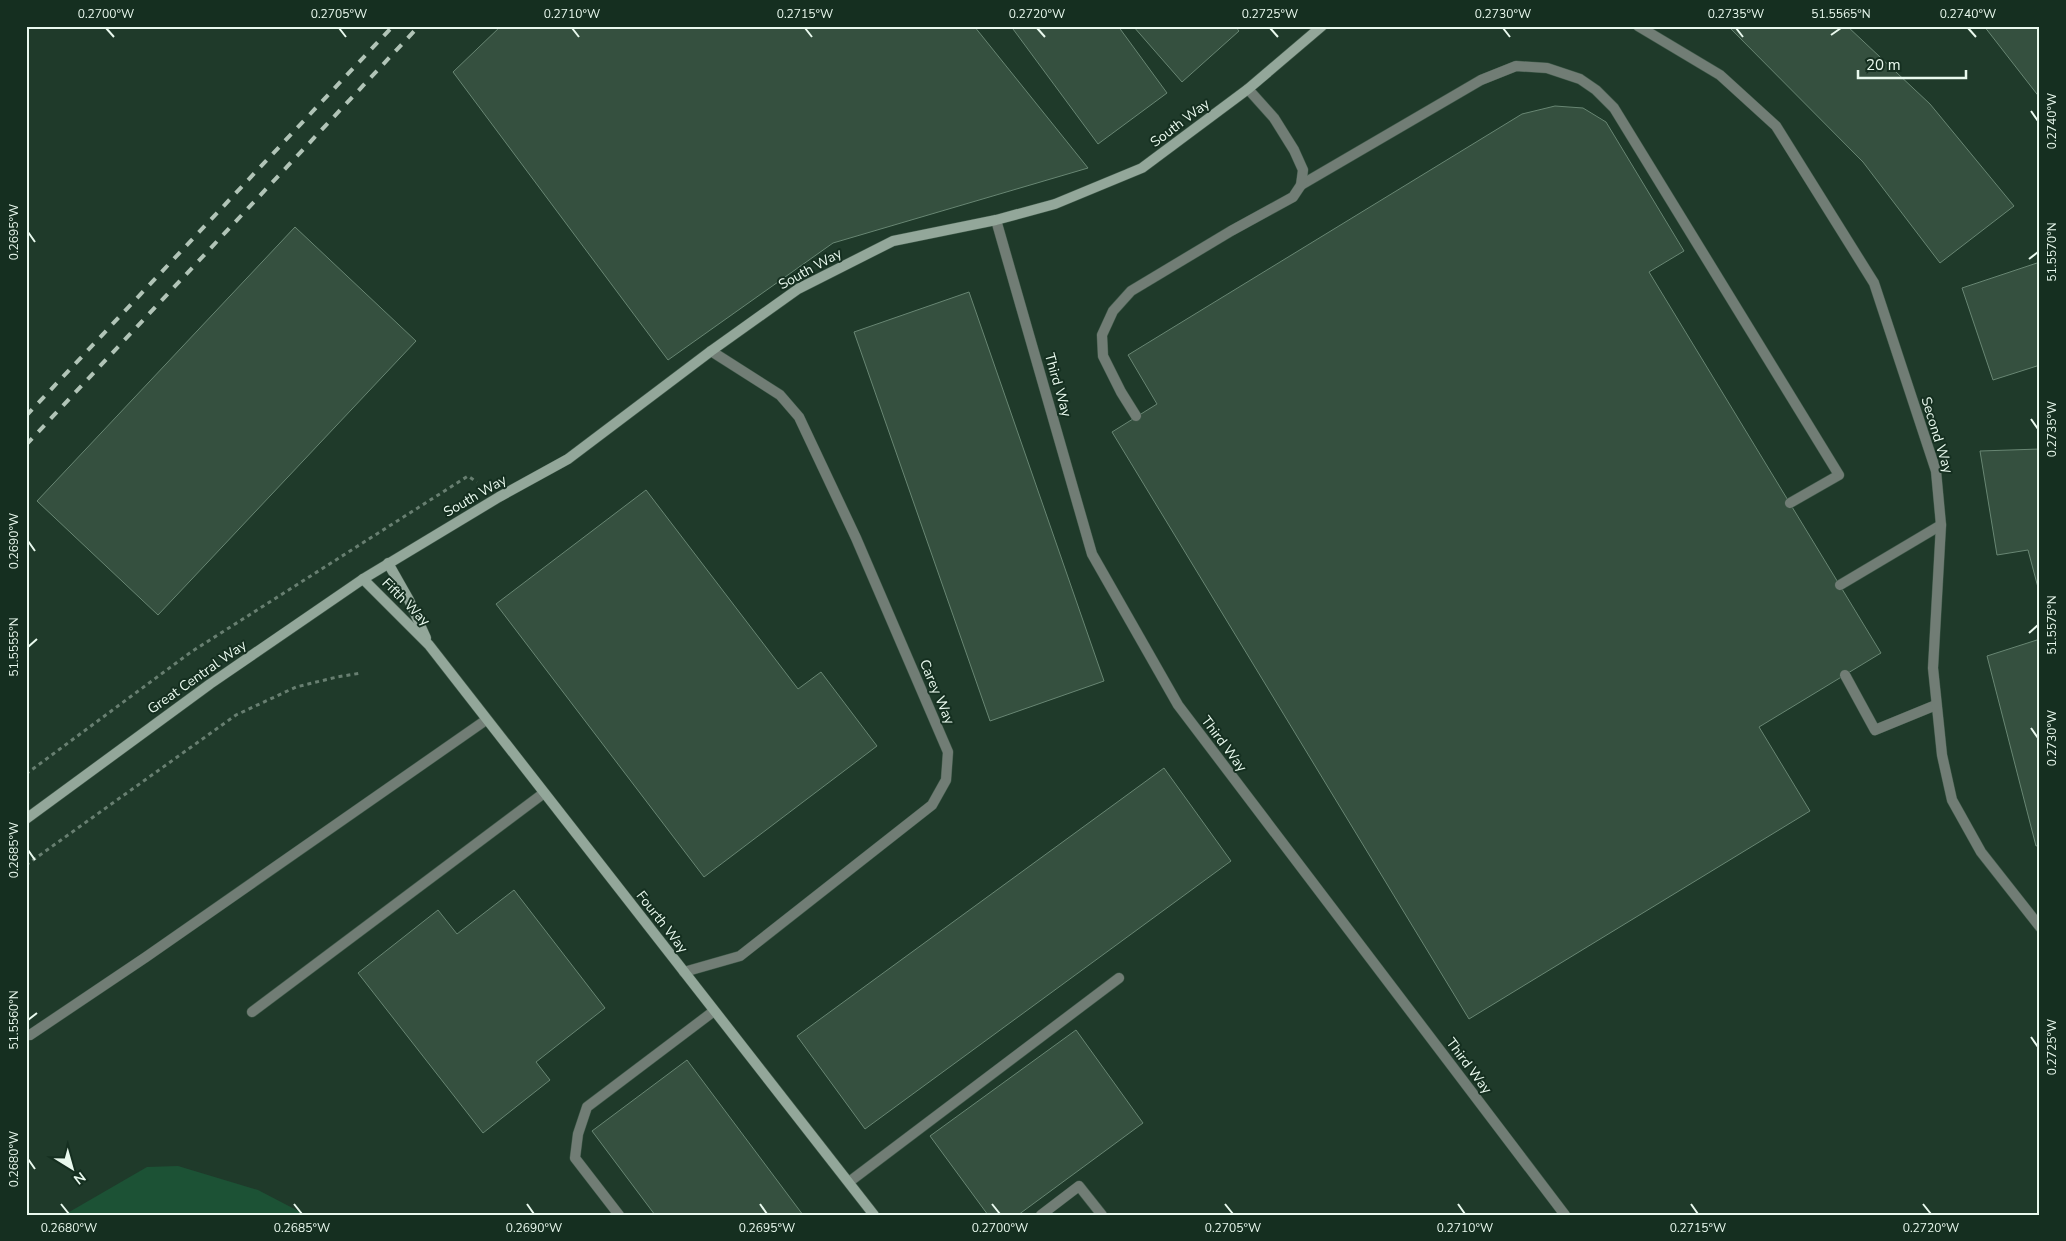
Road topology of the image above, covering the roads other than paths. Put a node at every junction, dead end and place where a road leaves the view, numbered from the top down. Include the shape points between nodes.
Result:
1 (1322, 26) edge
2 (1638, 26) edge
3 (1248, 89) junction
4 (1301, 185) junction
5 (996, 220) junction
6 (711, 351) junction
7 (1136, 416) dead end
8 (1790, 503) dead end
9 (1941, 525) junction
10 (388, 563) junction
11 (364, 579) junction
12 (1840, 585) dead end
13 (430, 645) junction
14 (1845, 675) dead end
15 (1936, 705) junction
16 (486, 720) junction
17 (544, 793) junction
18 (26, 819) edge
19 (2040, 927) edge
20 (684, 972) junction
21 (1119, 978) dead end
22 (714, 1011) junction
23 (252, 1012) dead end
24 (30, 1035) dead end
25 (849, 1182) junction
26 (619, 1215) edge
27 (874, 1215) edge
28 (1041, 1215) edge
29 (1102, 1215) edge
30 (1564, 1215) edge

1 - 3 main road, South Way
2 - 9 street, Second Way via 1720,75 1776,126 1874,284 1936,471
3 - 4 street via 1274,118 1294,150 1303,170
3 - 5 main road, South Way via 1142,168 1055,204
4 - 7 street via 1293,197 1131,291 1113,311 1102,335 1103,356
4 - 8 street via 1481,80 1516,66 1547,68 1580,79 1614,108 1839,475
5 - 6 main road, South Way via 893,240 798,289
5 - 30 street, Third Way via 1092,554 1178,705
6 - 10 main road, South Way via 568,460
6 - 20 street, Carey Way via 780,395 799,417 856,538 948,752 946,780 932,805 740,956
9 - 12 street
9 - 15 street, Second Way via 1933,668
10 - 11 main road, Great Central Way
10 - 13 main road
11 - 13 main road, Fifth Way
11 - 18 main road, Great Central Way via 210,684
13 - 16 main road, Fourth Way
14 - 15 street via 1875,730
15 - 19 street, Second Way via 1952,800 1981,852
16 - 17 main road, Fourth Way
16 - 24 street
17 - 20 main road, Fourth Way
17 - 23 street
20 - 22 main road, Fourth Way
21 - 25 street
22 - 25 main road, Fourth Way
22 - 26 street via 587,1107 578,1134 575,1158
25 - 27 main road, Fourth Way
28 - 29 street via 1079,1186

